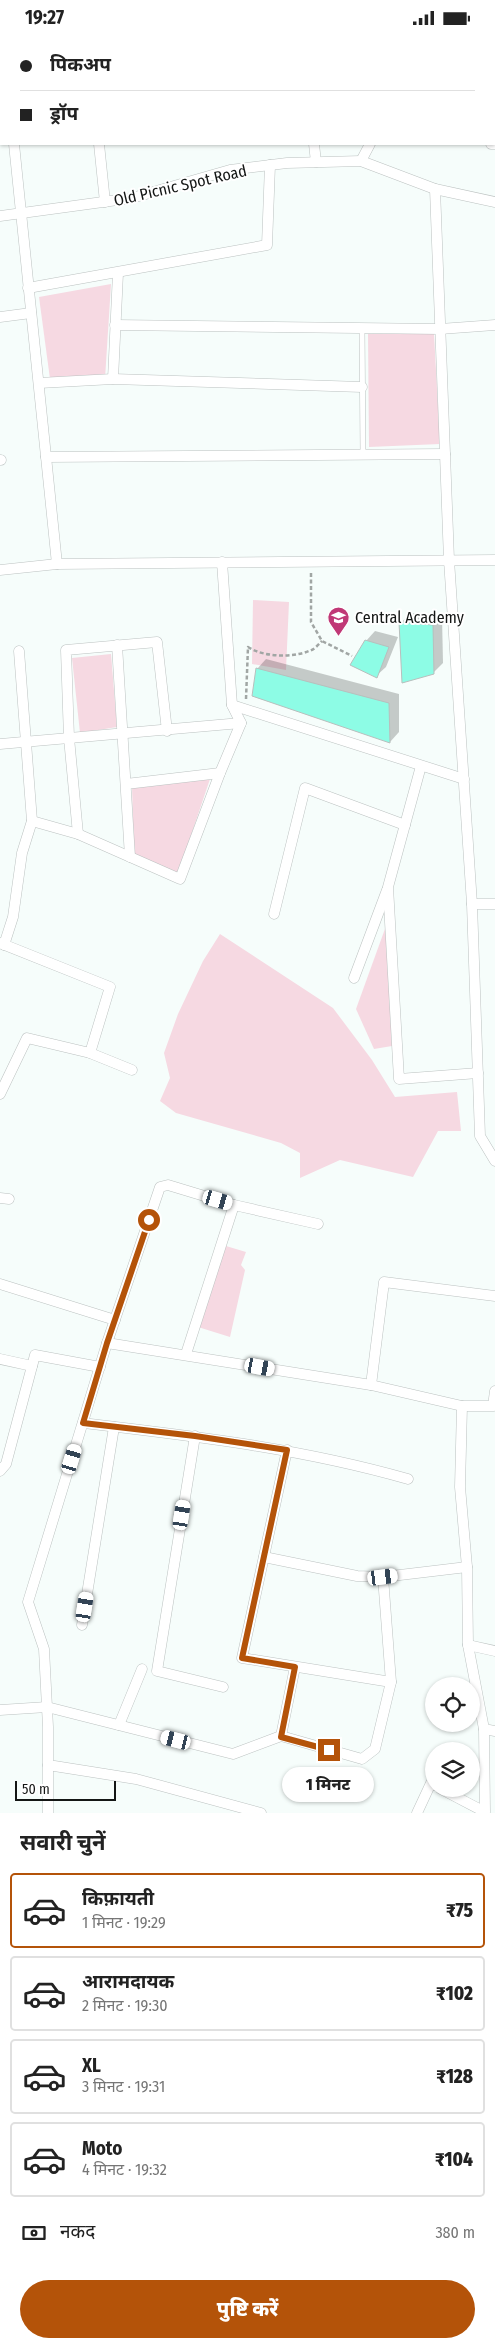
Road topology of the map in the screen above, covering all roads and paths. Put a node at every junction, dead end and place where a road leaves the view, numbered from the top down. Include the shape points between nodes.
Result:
1 (14, 145) edge
2 (99, 145) edge
3 (314, 145) edge
4 (369, 145) edge
5 (361, 161) junction
6 (316, 163) junction
7 (270, 165) junction
8 (435, 189) junction
9 (105, 202) junction
10 (495, 202) edge
11 (21, 214) junction
12 (0, 216) edge
13 (118, 273) junction
14 (28, 288) junction
15 (31, 313) junction
16 (0, 317) edge
17 (115, 325) junction
18 (495, 325) edge
19 (362, 327) junction
20 (440, 329) junction
21 (113, 379) junction
22 (39, 383) junction
23 (362, 387) junction
24 (363, 454) junction
25 (445, 454) junction
26 (46, 457) junction
27 (449, 560) junction
28 (495, 560) edge
29 (222, 562) junction
30 (57, 564) junction
31 (312, 569) dead end
32 (0, 570) edge
33 (322, 641) junction
34 (117, 645) junction
35 (19, 651) dead end
36 (352, 657) dead end
37 (253, 702) dead end
38 (232, 705) junction
39 (241, 723) junction
40 (167, 731) junction
41 (122, 733) junction
42 (69, 738) junction
43 (26, 742) junction
44 (0, 744) edge
45 (421, 766) junction
46 (220, 773) junction
47 (464, 779) junction
48 (126, 784) junction
49 (32, 821) junction
50 (405, 825) junction
51 (78, 834) junction
52 (130, 857) junction
53 (388, 887) junction
54 (472, 904) junction
55 (495, 904) edge
56 (274, 914) dead end
57 (2, 944) edge
58 (354, 978) dead end
59 (90, 1053) junction
60 (132, 1070) dead end
61 (478, 1073) junction
62 (0, 1094) edge
63 (495, 1161) edge
64 (234, 1205) junction
65 (318, 1224) dead end
66 (0, 1284) edge
67 (495, 1296) edge
68 (115, 1320) junction
69 (107, 1343) junction
70 (186, 1354) junction
71 (0, 1359) edge
72 (32, 1366) junction
73 (100, 1367) junction
74 (372, 1385) junction
75 (495, 1391) edge
76 (462, 1406) junction
77 (494, 1406) edge
78 (83, 1423) junction
79 (114, 1427) junction
80 (195, 1436) junction
81 (287, 1450) junction
82 (0, 1471) edge
83 (408, 1479) dead end
84 (264, 1557) junction
85 (467, 1567) junction
86 (383, 1577) junction
87 (82, 1625) dead end
88 (468, 1645) junction
89 (495, 1651) edge
90 (295, 1667) junction
91 (142, 1669) dead end
92 (391, 1682) junction
93 (223, 1687) dead end
94 (47, 1707) junction
95 (0, 1710) edge
96 (119, 1725) junction
97 (484, 1729) junction
98 (495, 1731) edge
99 (281, 1737) junction
100 (48, 1765) junction
101 (425, 1795) edge
102 (457, 1797) edge
103 (487, 1812) edge
104 (48, 1813) edge
105 (261, 1813) edge
106 (417, 1813) edge

1 - 11 street
2 - 9 street
3 - 6 street
4 - 5 street
5 - 6 street, Old Picnic Spot Road
5 - 8 street
6 - 7 street, Old Picnic Spot Road
7 - 9 street, Old Picnic Spot Road via 230,170 132,198
7 - 13 street via 268,245
8 - 10 street
8 - 20 street
9 - 11 street, Old Picnic Spot Road
11 - 12 street, Old Picnic Spot Road
11 - 14 street
13 - 14 street
13 - 17 street
14 - 15 street
15 - 16 street
15 - 22 street
17 - 19 street
17 - 21 street
18 - 20 street
19 - 20 street
19 - 23 lane
20 - 25 street
21 - 22 street
21 - 23 street
22 - 26 street
23 - 24 lane
24 - 25 street
24 - 26 street
25 - 27 street
26 - 30 street
27 - 28 street
27 - 29 street
27 - 47 street
29 - 30 street
29 - 38 street
30 - 32 street
31 - 33 path via 311,622
33 - 36 path
33 - 37 path via 311,651 290,655 268,654 248,647 245,693 246,699
34 - 40 street via 157,642
34 - 41 street
34 - 42 street via 66,650
35 - 43 street
38 - 39 street
38 - 45 street
39 - 40 street
39 - 46 street
40 - 41 street
41 - 42 street
41 - 48 street
42 - 43 street
42 - 51 street
43 - 44 street
43 - 49 street
45 - 47 street
45 - 50 street
46 - 48 street
46 - 52 street via 180,879
47 - 54 street
48 - 52 street
49 - 51 street
49 - 57 street via 22,853 13,917
50 - 53 street
50 - 56 street via 305,788
51 - 52 street
53 - 58 street
53 - 61 street via 399,1079
54 - 55 street
54 - 61 street
57 - 59 street via 110,987
59 - 60 street
59 - 62 street via 27,1038
61 - 63 street via 480,1136
64 - 65 street
64 - 68 street via 168,1185 160,1187
64 - 70 street
66 - 68 street
67 - 74 street via 384,1282
68 - 69 street
69 - 70 street
69 - 73 street
70 - 74 street
71 - 72 street
72 - 73 street via 35,1355
72 - 82 street via 6,1464
73 - 78 street
74 - 76 street
75 - 77 street
76 - 77 street
76 - 85 street via 460,1487
78 - 79 street
78 - 94 street via 28,1602 44,1649
79 - 80 street
79 - 87 street
80 - 81 street
80 - 93 street via 157,1671
81 - 83 street
81 - 84 street
84 - 86 street via 357,1576
84 - 90 street via 242,1658
85 - 86 street
85 - 88 street
86 - 92 street
88 - 89 street
88 - 97 street
90 - 92 street
90 - 99 street
91 - 96 street
92 - 99 street via 375,1749 362,1759
94 - 95 street
94 - 96 street
94 - 100 street
96 - 99 street via 233,1754
97 - 98 street
97 - 103 street
100 - 104 street
100 - 105 street via 136,1779
101 - 106 street
102 - 103 street

